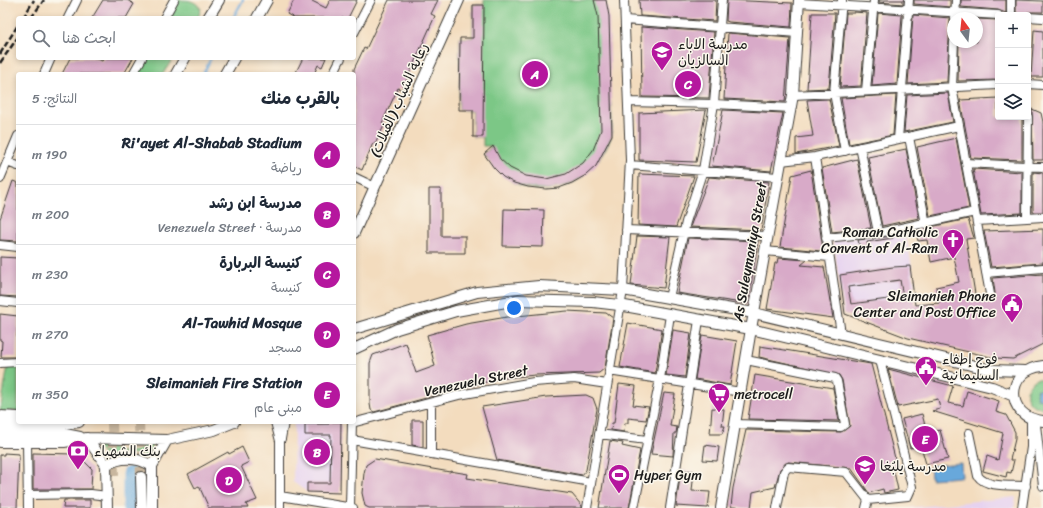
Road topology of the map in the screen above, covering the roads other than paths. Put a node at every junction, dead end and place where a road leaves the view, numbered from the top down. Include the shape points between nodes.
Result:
1 (77, 0) edge
2 (174, 0) edge
3 (206, 0) edge
4 (267, 0) edge
5 (370, 0) edge
6 (459, 0) edge
7 (624, 0) edge
8 (722, 0) edge
9 (909, 0) edge
10 (956, 0) edge
11 (1012, 0) edge
12 (799, 2) edge
13 (217, 3) edge
14 (842, 3) edge
15 (874, 4) edge
16 (908, 9) junction
17 (955, 12) edge
18 (1011, 12) edge
19 (947, 14) edge
20 (983, 15) edge
21 (995, 15) edge
22 (69, 16) edge
23 (165, 16) edge
24 (209, 16) edge
25 (258, 16) edge
26 (1031, 17) edge
27 (1043, 18) edge
28 (625, 20) junction
29 (720, 27) junction
30 (356, 29) edge
31 (797, 33) junction
32 (954, 48) edge
33 (50, 60) edge
34 (141, 60) edge
35 (184, 60) edge
36 (233, 60) edge
37 (340, 60) edge
38 (45, 72) edge
39 (134, 72) edge
40 (177, 72) edge
41 (226, 72) edge
42 (334, 72) edge
43 (1031, 84) edge
44 (995, 85) edge
45 (1043, 85) edge
46 (952, 87) junction
47 (902, 89) junction
48 (866, 91) junction
49 (834, 93) junction
50 (793, 95) junction
51 (628, 102) junction
52 (714, 104) junction
53 (791, 108) junction
54 (1028, 120) edge
55 (959, 126) junction
56 (909, 137) junction
57 (898, 139) junction
58 (16, 141) edge
59 (860, 148) junction
60 (845, 151) junction
61 (815, 157) junction
62 (781, 161) junction
63 (7, 162) junction
64 (966, 163) junction
65 (16, 165) edge
66 (630, 165) junction
67 (1028, 167) junction
68 (1043, 167) edge
69 (703, 170) junction
70 (778, 177) junction
71 (356, 178) edge
72 (0, 179) edge
73 (375, 187) junction
74 (975, 212) junction
75 (1027, 217) junction
76 (1043, 217) edge
77 (976, 221) junction
78 (926, 224) junction
79 (356, 229) edge
80 (626, 230) junction
81 (684, 232) junction
82 (878, 232) junction
83 (768, 236) junction
84 (826, 238) junction
85 (0, 245) edge
86 (16, 247) edge
87 (765, 251) junction
88 (829, 257) junction
89 (1043, 268) edge
90 (986, 273) junction
91 (623, 290) junction
92 (990, 294) dead end
93 (669, 298) junction
94 (0, 301) edge
95 (16, 303) edge
96 (620, 305) junction
97 (754, 312) junction
98 (670, 315) junction
99 (699, 320) junction
100 (356, 328) edge
101 (751, 329) junction
102 (841, 334) junction
103 (356, 348) edge
104 (746, 360) junction
105 (880, 360) junction
106 (16, 362) edge
107 (0, 363) edge
108 (1043, 366) edge
109 (609, 371) junction
110 (1025, 371) junction
111 (660, 379) junction
112 (607, 384) junction
113 (689, 384) junction
114 (740, 392) junction
115 (1014, 396) junction
116 (431, 404) junction
117 (0, 416) edge
118 (16, 417) edge
119 (1037, 420) edge
120 (356, 422) edge
121 (0, 424) edge
122 (16, 424) edge
123 (16, 424) edge
124 (65, 424) edge
125 (229, 424) edge
126 (276, 424) edge
127 (284, 424) edge
128 (352, 424) edge
129 (735, 424) junction
130 (0, 433) edge
131 (970, 433) dead end
132 (599, 434) junction
133 (87, 438) junction
134 (167, 440) junction
135 (352, 440) junction
136 (647, 440) junction
137 (280, 441) junction
138 (0, 442) edge
139 (27, 442) junction
140 (431, 454) junction
141 (106, 465) junction
142 (152, 466) junction
143 (114, 476) tunnel mouth
144 (142, 477) tunnel mouth
145 (591, 482) junction
146 (1026, 486) junction
147 (1043, 486) edge
148 (28, 495) junction
149 (107, 496) junction
150 (280, 496) junction
151 (867, 504) edge
152 (724, 507) edge
153 (28, 508) edge
154 (107, 508) edge
155 (114, 508) edge
156 (142, 508) edge
157 (152, 508) edge
158 (280, 508) edge
159 (350, 508) edge
160 (353, 508) edge
161 (587, 508) edge
162 (634, 508) edge
163 (670, 508) edge
164 (777, 508) edge
165 (1022, 508) edge

1 - 22 street
2 - 23 street
3 - 13 main road
4 - 25 main road
5 - 30 street
6 - 73 main road, رعاية الشباب (الفيلات)
7 - 28 street
8 - 29 street
9 - 16 street
10 - 17 street
11 - 18 street
12 - 14 street
12 - 31 main road, As Suleymaniya Street
13 - 24 main road
14 - 15 street
14 - 49 street
15 - 16 street
15 - 48 street
16 - 19 street
16 - 47 street
20 - 21 street
26 - 27 street
28 - 29 street
28 - 51 street
29 - 31 street
29 - 52 street
31 - 50 main road, As Suleymaniya Street
32 - 46 street
33 - 38 street
34 - 39 street
35 - 40 main road
36 - 41 main road
37 - 42 street
43 - 45 street
44 - 46 street
46 - 47 street
46 - 55 street
47 - 48 street
47 - 57 street
48 - 49 street
49 - 50 street
49 - 60 street
50 - 53 main road, As Suleymaniya Street
51 - 52 street
51 - 66 street
52 - 53 street
52 - 69 street
53 - 62 main road, As Suleymaniya Street
54 - 67 street
55 - 56 street
55 - 64 street
56 - 57 street
56 - 78 street
57 - 59 street
58 - 63 street
59 - 60 street
59 - 82 street
60 - 61 street
61 - 62 street
61 - 84 street
62 - 70 main road, As Suleymaniya Street
63 - 65 street
63 - 72 street
64 - 67 street
64 - 74 street
66 - 69 street
66 - 80 street
67 - 68 street
67 - 75 street
69 - 70 street
69 - 81 street
70 - 83 main road, As Suleymaniya Street
71 - 73 street
73 - 79 main road, رعاية الشباب (الفيلات)
74 - 77 street
74 - 78 street
75 - 76 street
75 - 77 street
77 - 90 street
78 - 82 street
80 - 81 street
80 - 91 street
81 - 83 street
81 - 93 street
82 - 84 street
83 - 87 main road, As Suleymaniya Street
84 - 88 street
85 - 86 street
87 - 88 street
87 - 97 main road, As Suleymaniya Street
88 - 102 street
89 - 90 street
90 - 92 street
91 - 93 main road
91 - 96 street
91 - 100 main road via 539,286 477,292
93 - 97 main road
94 - 95 street
96 - 98 main road
96 - 103 main road via 517,300 456,311 398,329
96 - 109 street
97 - 101 main road, As Suleymaniya Street
97 - 102 main road
98 - 99 main road
98 - 111 street
99 - 101 main road
99 - 113 street
101 - 104 main road, As Suleymaniya Street
101 - 105 main road
102 - 110 main road via 992,370
104 - 114 main road, As Suleymaniya Street
104 - 129 street via 835,378 845,424 842,427
105 - 115 main road via 992,388
105 - 151 street via 912,488 908,496
106 - 107 street
108 - 110 main road via 1034,366
109 - 111 street
109 - 112 street
110 - 115 main road via 1014,387
111 - 113 street
111 - 136 street
112 - 116 street, Venezuela Street via 574,379 534,382 459,395
112 - 132 street
113 - 114 street
113 - 163 street
114 - 129 main road, As Suleymaniya Street
115 - 119 main road via 1018,408
116 - 120 street, Venezuela Street
116 - 140 street
117 - 118 main road
119 - 146 street
119 - 147 street
121 - 123 main road
122 - 124 main road
125 - 134 main road via 214,430
126 - 137 street
127 - 137 street
128 - 135 street
129 - 152 main road, As Suleymaniya Street
130 - 133 main road via 65,434
131 - 146 street via 980,479 989,483
132 - 136 street
132 - 145 street
133 - 134 main road
133 - 139 main road via 64,442
133 - 141 main road
134 - 142 main road
135 - 140 street
135 - 159 street
136 - 162 street
137 - 150 street
138 - 139 main road
139 - 148 street
140 - 145 street
141 - 142 main road via 120,459 135,459
141 - 149 main road
142 - 157 main road
143 - 155 main road
144 - 156 main road
145 - 161 street
146 - 165 street
148 - 149 street
148 - 153 street
149 - 154 main road
150 - 158 street
150 - 159 street
151 - 164 street via 846,472 788,467 784,472
159 - 160 street

